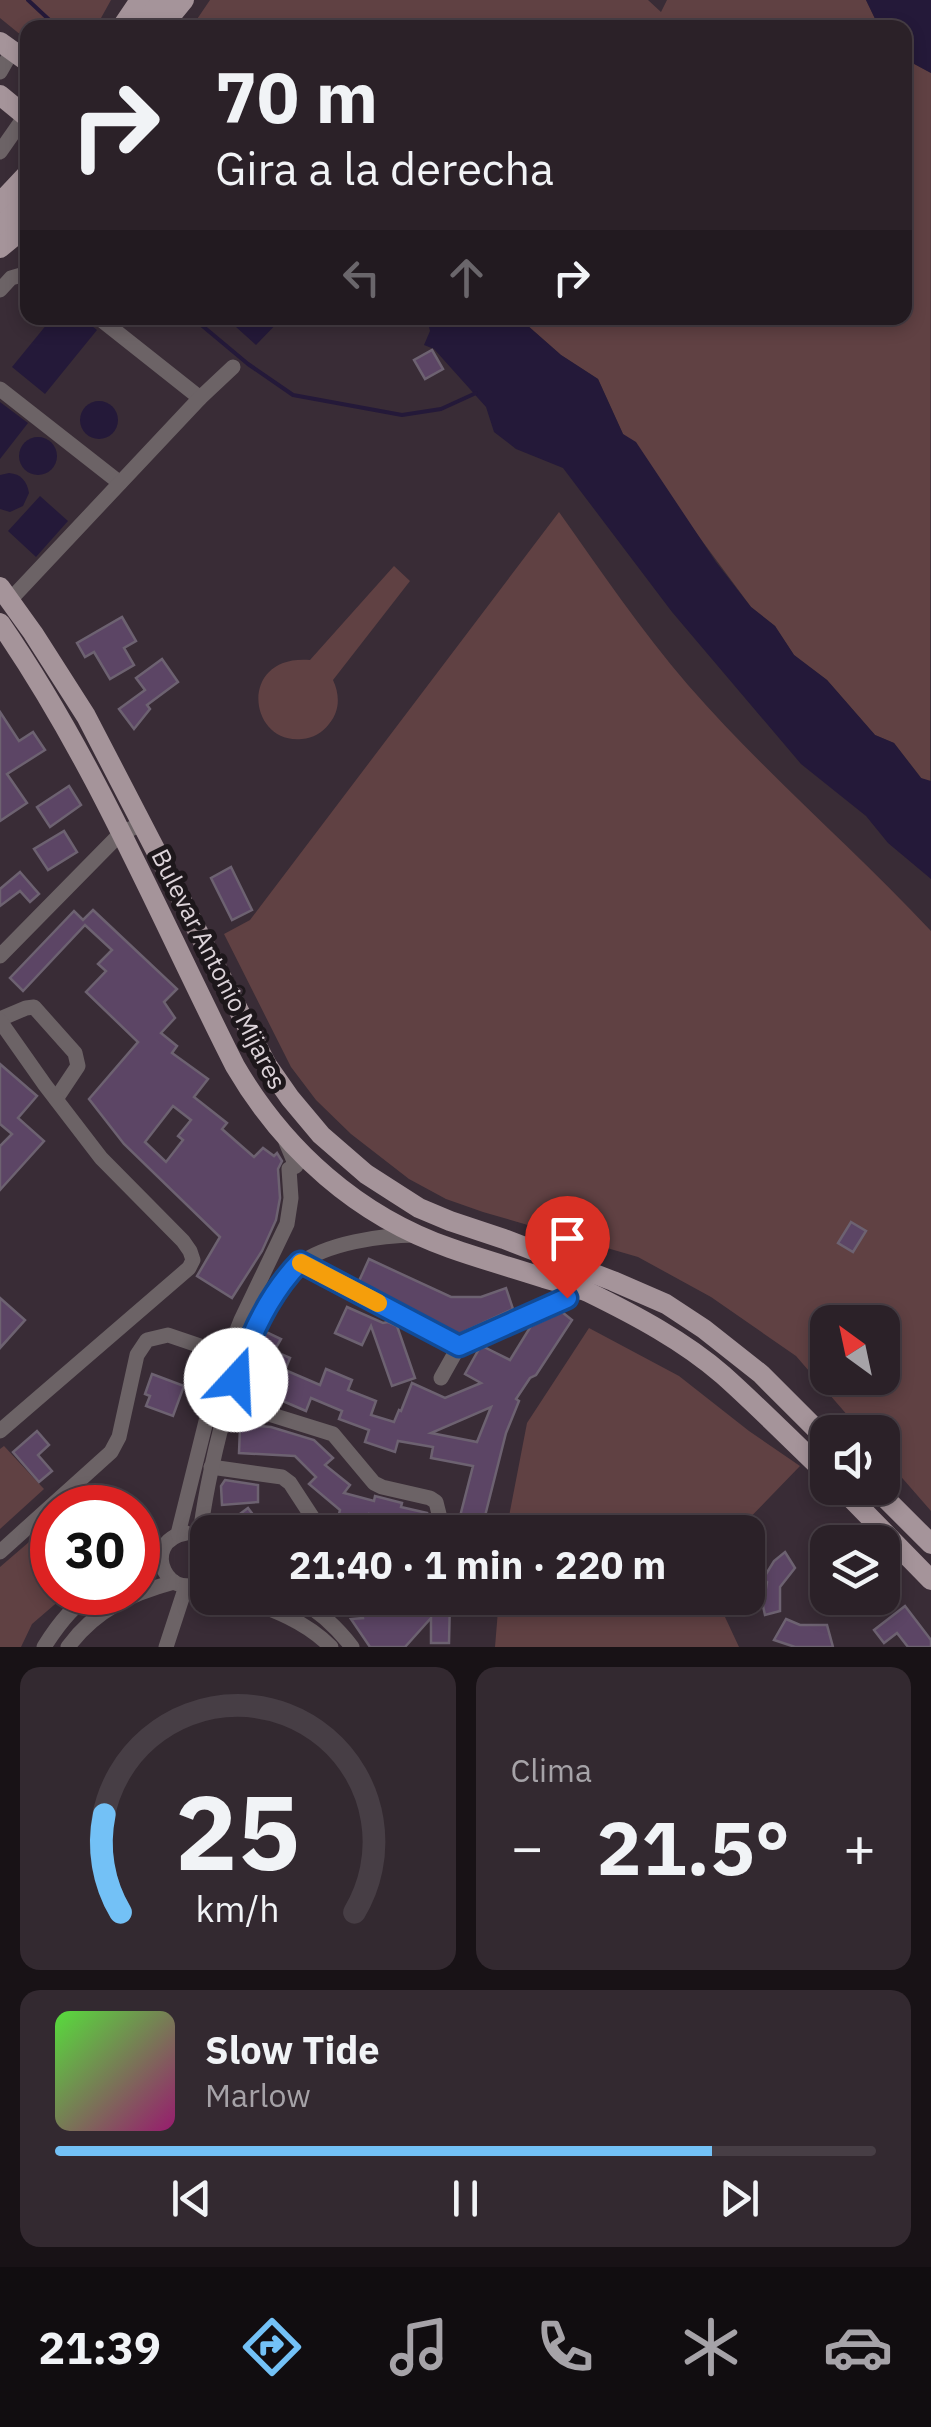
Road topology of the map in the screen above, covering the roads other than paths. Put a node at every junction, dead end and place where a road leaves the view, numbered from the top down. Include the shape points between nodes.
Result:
1 (184, 0) edge
2 (168, 20) edge
3 (13, 52) edge
4 (0, 72) edge
5 (0, 95) edge
6 (20, 112) edge
7 (20, 125) edge
8 (0, 152) edge
9 (20, 182) edge
10 (0, 203) edge
11 (20, 208) edge
12 (0, 226) edge
13 (20, 232) edge
14 (0, 248) edge
15 (20, 275) edge
16 (0, 290) edge
17 (107, 325) edge
18 (232, 368) dead end
19 (0, 389) edge
20 (200, 398) junction
21 (120, 483) junction
22 (5, 594) edge
23 (0, 623) edge
24 (142, 824) junction
25 (121, 833) junction
26 (0, 956) edge
27 (0, 1020) edge
28 (56, 1099) junction
29 (282, 1134) junction
30 (416, 1235) junction
31 (504, 1239) junction
32 (300, 1262) junction
33 (497, 1262) junction
34 (584, 1290) junction
35 (459, 1346) junction
36 (227, 1355) junction
37 (441, 1378) dead end
38 (230, 1402) junction
39 (810, 1422) edge
40 (0, 1431) edge
41 (810, 1458) edge
42 (211, 1467) junction
43 (858, 1505) edge
44 (892, 1505) edge
45 (204, 1515) edge
46 (311, 1515) edge
47 (439, 1515) edge
48 (190, 1532) edge
49 (178, 1534) junction
50 (931, 1544) edge
51 (0, 1552) edge
52 (161, 1556) joint
53 (931, 1580) edge
54 (190, 1583) edge
55 (190, 1585) edge
56 (190, 1593) edge
57 (68, 1615) edge
58 (284, 1615) edge
59 (323, 1615) edge
60 (44, 1647) edge
61 (68, 1647) edge
62 (166, 1647) edge
63 (331, 1647) edge
64 (352, 1647) edge

1 - 2 main road
3 - 4 street
5 - 6 main road
7 - 8 street
9 - 10 main road
11 - 12 main road
13 - 14 main road
15 - 16 street
17 - 20 street
18 - 20 street
19 - 21 street
20 - 21 street
21 - 22 street
22 - 24 main road, Bulevar Antonio Mijares via 86,716
23 - 25 main road, Bulevar Antonio Mijares via 68,728
24 - 25 street
24 - 31 main road, Bulevar Antonio Mijares via 258,1051 321,1135 419,1208
25 - 26 street
25 - 29 main road, Bulevar Antonio Mijares via 236,1066
27 - 28 street
27 - 28 street via 34,1007 75,1053 78,1066
28 - 40 street via 193,1260
29 - 30 main road, Bulevar Antonio Mijares via 346,1193
29 - 36 street via 296,1166 288,1169 287,1224
30 - 32 street via 375,1238
30 - 33 main road, Bulevar Antonio Mijares
31 - 33 street
31 - 39 main road, Bulevar Antonio Mijares via 666,1304 761,1374
32 - 35 street
32 - 38 street via 266,1306
33 - 34 main road, Bulevar Antonio Mijares
34 - 35 street
34 - 41 main road, Bulevar Antonio Mijares via 691,1351
35 - 37 street
36 - 49 street
36 - 51 street via 168,1335 148,1340 137,1355 111,1452
38 - 42 street
38 - 47 street via 333,1434 374,1482 430,1498
42 - 45 street
42 - 46 street via 282,1477
43 - 53 main road
44 - 50 main road
48 - 49 street
49 - 52 street
52 - 54 street via 166,1576
55 - 61 street via 126,1598 86,1625
56 - 62 street
57 - 60 street
58 - 63 street
59 - 64 street

